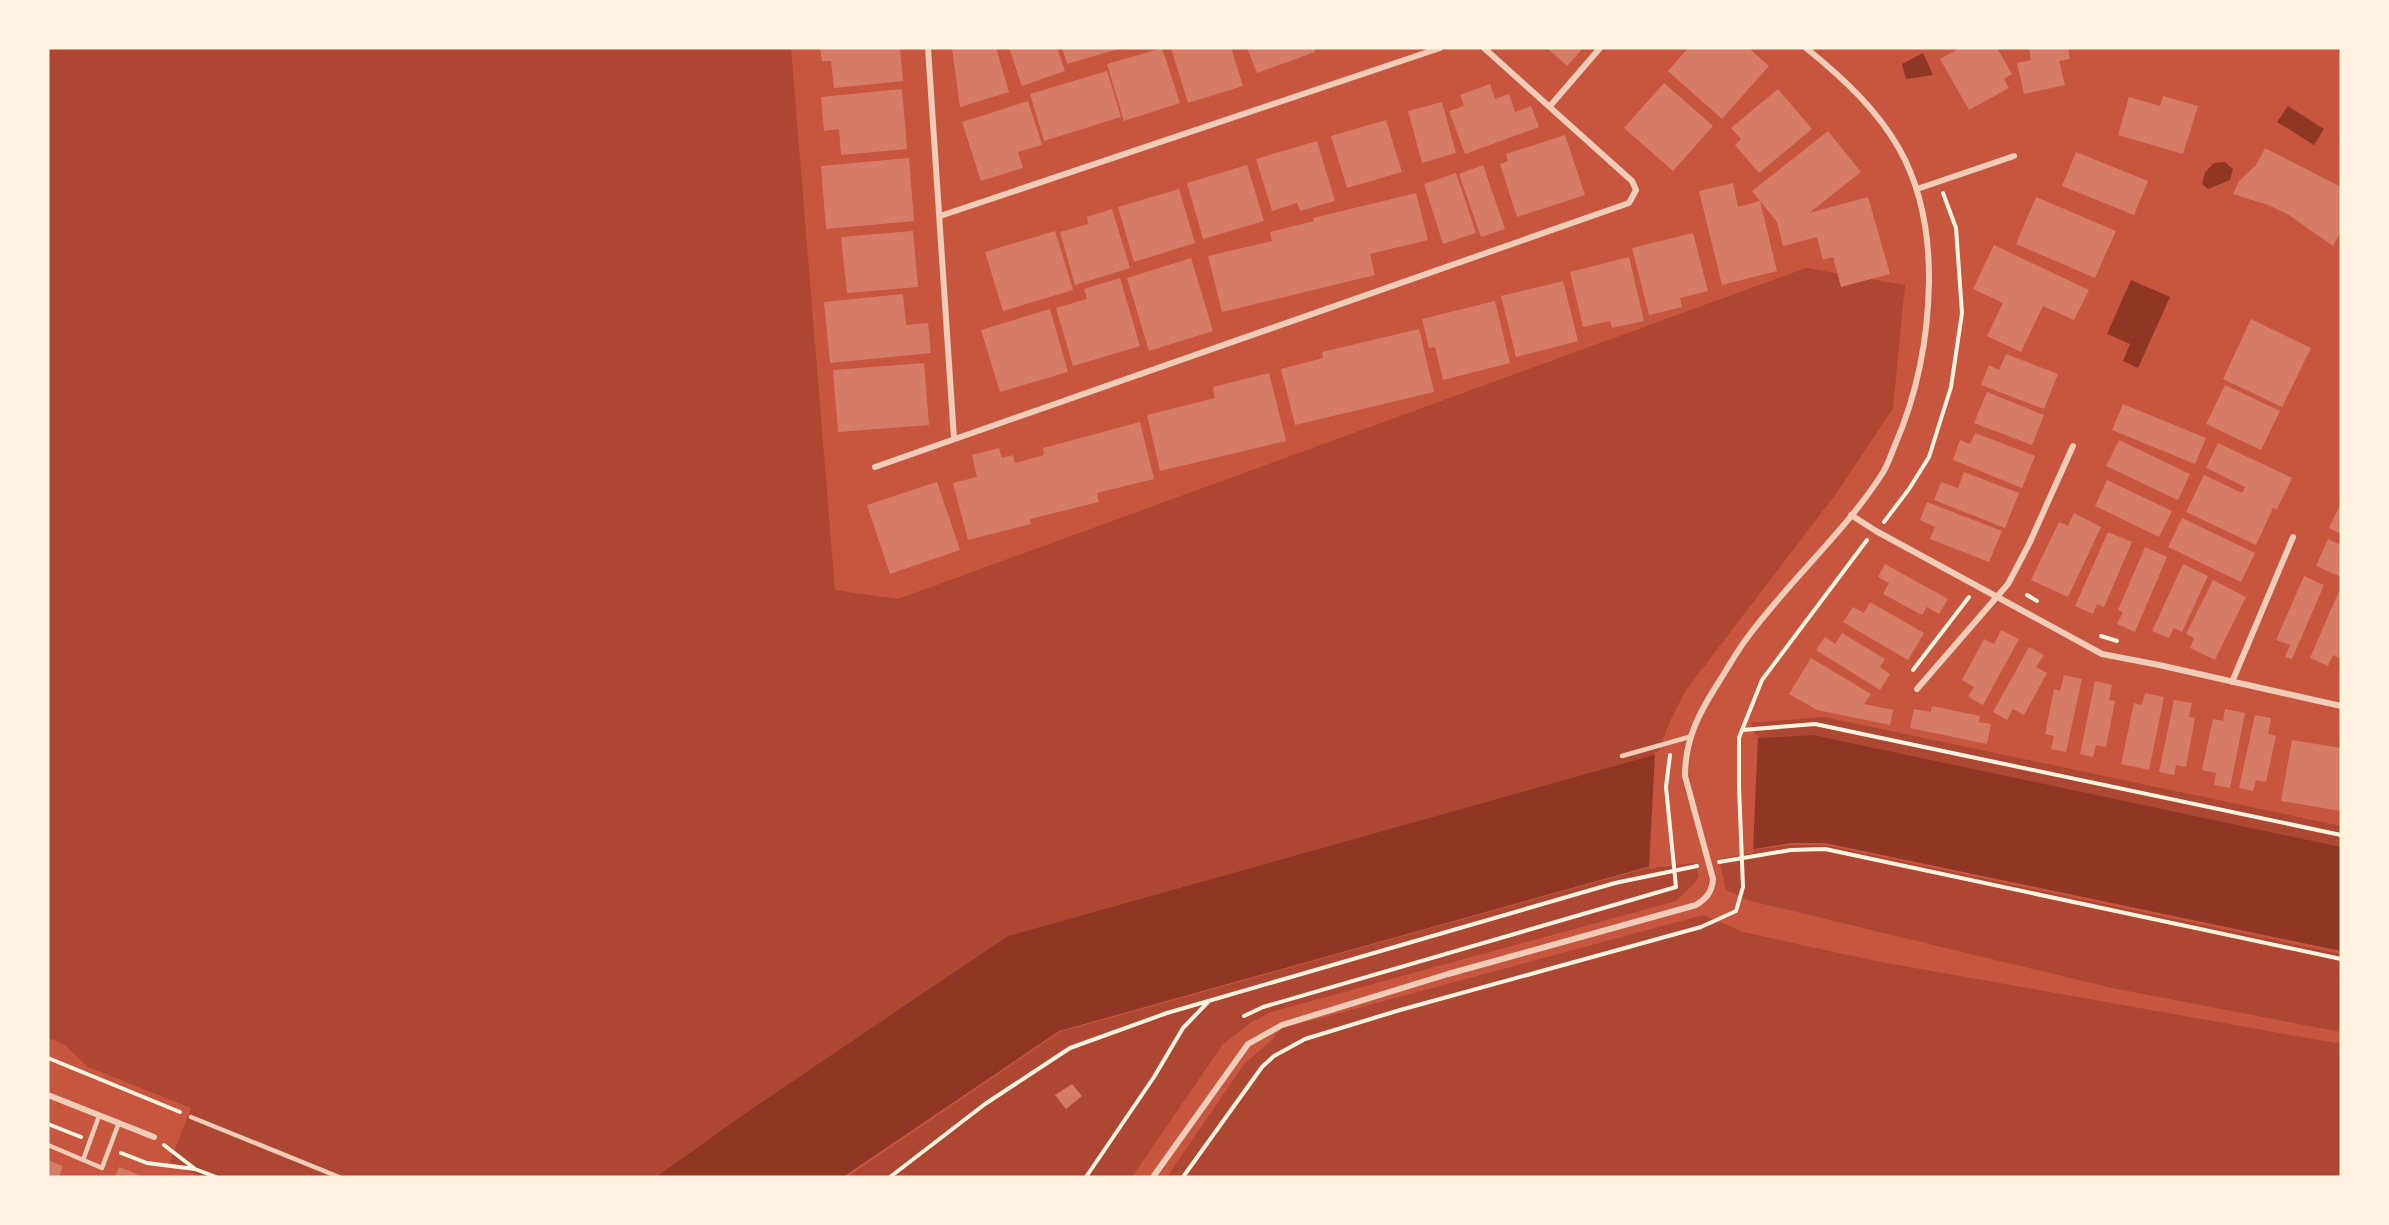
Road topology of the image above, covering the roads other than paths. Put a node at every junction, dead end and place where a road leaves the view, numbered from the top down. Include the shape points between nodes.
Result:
1 (928, 48) edge
2 (1440, 48) edge
3 (1484, 48) edge
4 (1600, 48) edge
5 (1806, 48) edge
6 (1550, 106) junction
7 (2014, 156) dead end
8 (1917, 189) junction
9 (940, 216) junction
10 (954, 439) junction
11 (2073, 446) dead end
12 (875, 467) dead end
13 (1851, 515) junction
14 (2294, 537) dead end
15 (1998, 596) junction
16 (2232, 682) junction
17 (1917, 689) dead end
18 (2341, 706) edge
19 (1689, 737) junction
20 (1622, 756) dead end
21 (48, 1095) edge
22 (99, 1116) junction
23 (191, 1117) road end
24 (118, 1125) junction
25 (154, 1137) road end
26 (48, 1145) edge
27 (83, 1160) junction
28 (339, 1177) edge
29 (1154, 1177) edge

1 - 9 street
2 - 9 street
3 - 6 street
4 - 6 street
5 - 8 street via 1844,79 1890,132
6 - 10 street via 1632,181 1636,190 1629,203
7 - 8 street
8 - 13 street via 1929,260 1922,364 1908,415 1884,472
9 - 10 street
10 - 12 street
11 - 15 street via 2029,544
13 - 15 street
13 - 19 street via 1747,638
14 - 16 street
15 - 16 street via 2102,654
15 - 17 street
16 - 18 street
19 - 20 lane
19 - 29 street via 1685,776 1713,879 1712,890 1704,900 1448,974 1261,1035 1248,1044 1230,1067
21 - 22 street
22 - 24 street
22 - 27 lane
23 - 28 lane
24 - 25 street
24 - 27 lane via 102,1168
26 - 27 lane

